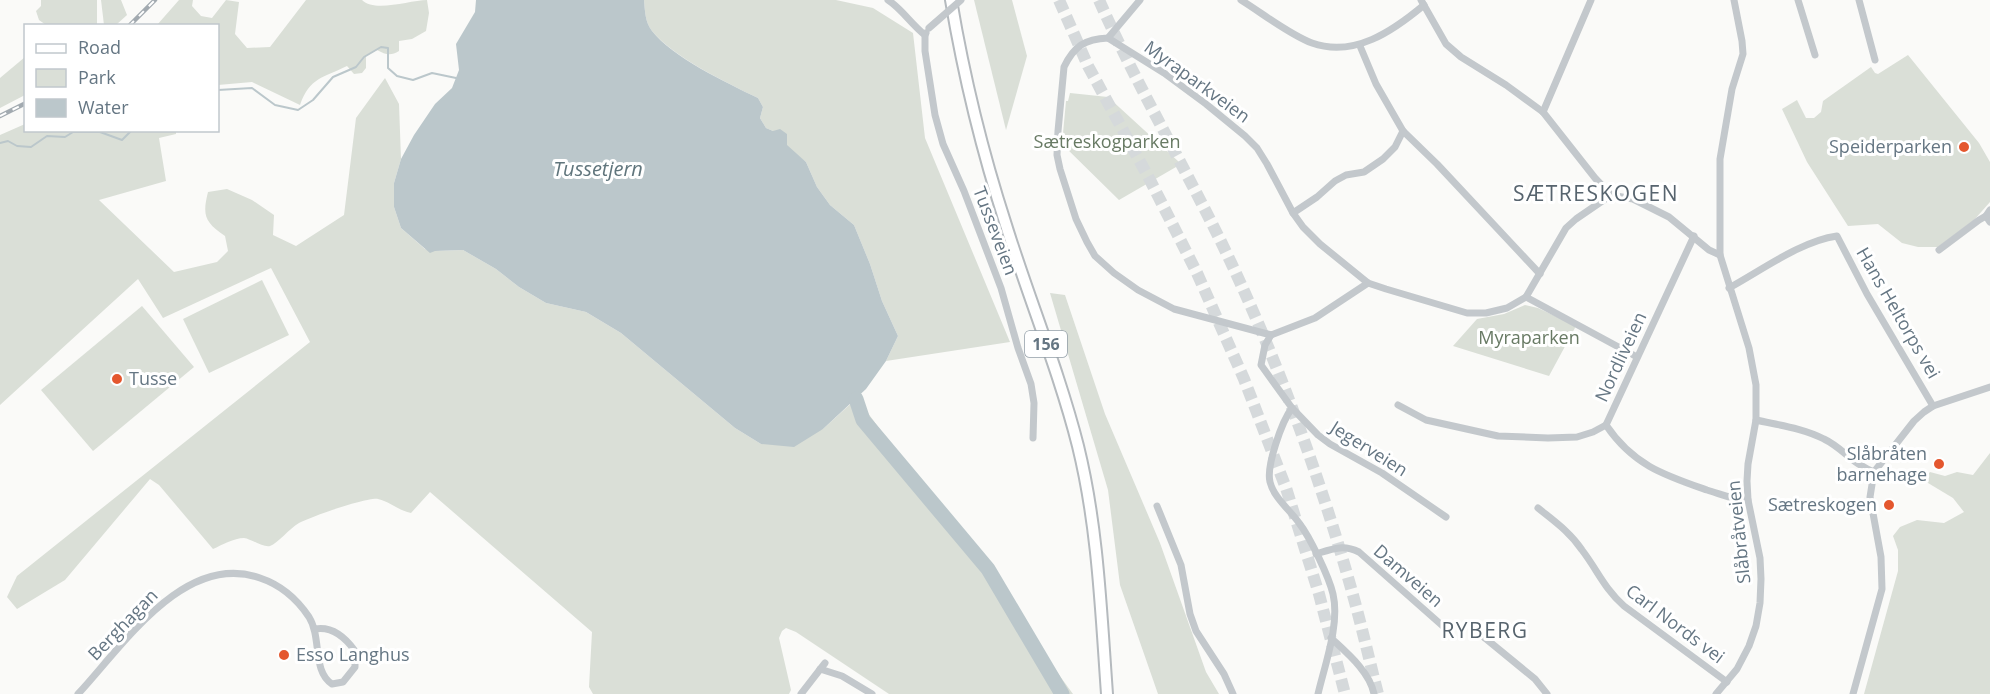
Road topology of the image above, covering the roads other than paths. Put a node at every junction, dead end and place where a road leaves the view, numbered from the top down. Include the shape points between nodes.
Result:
1 (888, 0) edge
2 (951, 0) edge
3 (961, 0) edge
4 (1140, 0) edge
5 (1241, 0) edge
6 (1591, 0) edge
7 (1734, 0) edge
8 (1798, 0) edge
9 (1859, 0) edge
10 (1422, 2) edge
11 (927, 32) junction
12 (1108, 38) junction
13 (1360, 46) junction
14 (1815, 55) dead end
15 (1875, 60) dead end
16 (1543, 112) junction
17 (1403, 131) junction
18 (1611, 195) junction
19 (1293, 213) junction
20 (1989, 216) edge
21 (1694, 236) junction
22 (1939, 250) dead end
23 (1720, 255) junction
24 (1540, 274) junction
25 (1368, 283) junction
26 (1729, 288) junction
27 (1526, 297) junction
28 (1271, 335) junction
29 (1637, 357) junction
30 (1990, 387) edge
31 (1398, 405) dead end
32 (1933, 406) junction
33 (1292, 408) junction
34 (1756, 420) junction
35 (1606, 425) junction
36 (1033, 438) dead end
37 (1874, 472) junction
38 (1748, 500) junction
39 (1157, 506) dead end
40 (1538, 508) dead end
41 (1446, 517) dead end
42 (1316, 554) junction
43 (1495, 627) dead end
44 (1445, 628) dead end
45 (315, 629) junction
46 (1474, 629) dead end
47 (1332, 638) junction
48 (1485, 638) junction
49 (825, 663) dead end
50 (820, 669) junction
51 (1727, 682) junction
52 (78, 694) edge
53 (801, 694) edge
54 (872, 694) edge
55 (1107, 694) edge
56 (1233, 694) edge
57 (1318, 694) edge
58 (1374, 694) edge
59 (1547, 694) edge
60 (1716, 694) edge
61 (1853, 694) edge

1 - 11 street via 914,26
2 - 55 main road, 156 via 962,65 985,156 1083,466 1098,566
3 - 11 street, bridge
4 - 12 street
5 - 13 street via 1312,43 1335,48
6 - 16 street
7 - 23 street, Slåbråtveien via 1743,54 1732,89 1720,159
8 - 14 street
9 - 15 street
10 - 13 street via 1402,22
10 - 16 street via 1453,51
11 - 36 street, Tusseveien via 925,51 943,144 1001,288 1031,384
12 - 19 street, Myraparkveien via 1180,85 1245,136 1267,164
12 - 28 street via 1086,42 1070,54 1064,67 1061,96 1057,155 1087,242 1095,256 1114,273 1159,302
13 - 17 street
16 - 18 street
17 - 19 street via 1383,159 1364,172 1335,181
17 - 24 street
18 - 21 street via 1633,199 1669,217
18 - 24 street via 1566,228
19 - 25 street, Myraparkveien via 1320,244
20 - 22 street
21 - 23 street
21 - 29 street, Nordliveien
23 - 26 street, Slåbråtveien
24 - 27 street
25 - 27 street, Myraparkveien via 1467,313 1507,308
25 - 28 street via 1315,318
26 - 32 street, Hans Heltorps vei via 1800,248 1837,236
26 - 34 street, Slåbråtveien via 1753,365
27 - 29 street
28 - 33 street, Jegerveien via 1261,364
29 - 35 street, Nordliveien
30 - 32 street
31 - 35 street, Nordliveien via 1426,420 1498,436 1577,437
32 - 37 street via 1914,421
33 - 41 street, Jegerveien via 1330,444 1382,473
33 - 42 street via 1280,427 1269,481 1308,536
34 - 37 street via 1825,439 1853,462
34 - 38 street, Slåbråtveien via 1748,464
35 - 38 street via 1627,451 1648,466 1671,478 1736,500
37 - 61 street via 1870,497 1881,557 1882,589
38 - 51 street, Slåbråtveien via 1760,558 1761,603 1749,646
39 - 56 street via 1181,565 1196,631
40 - 51 street, Carl Nords vei via 1573,538 1610,594
42 - 44 street, Damveien via 1338,547 1359,552
42 - 47 street via 1333,594
43 - 48 street
45 - 45 street, Berghagan via 323,675 332,684 343,682 355,667 355,651 333,631
45 - 52 street, Berghagan via 300,604 270,582 246,575 211,577 182,589 164,602
46 - 48 street
47 - 57 street
47 - 58 street via 1368,678
48 - 59 street
49 - 50 street
50 - 53 street
50 - 54 street via 842,676
51 - 60 street, Slåbråtveien

